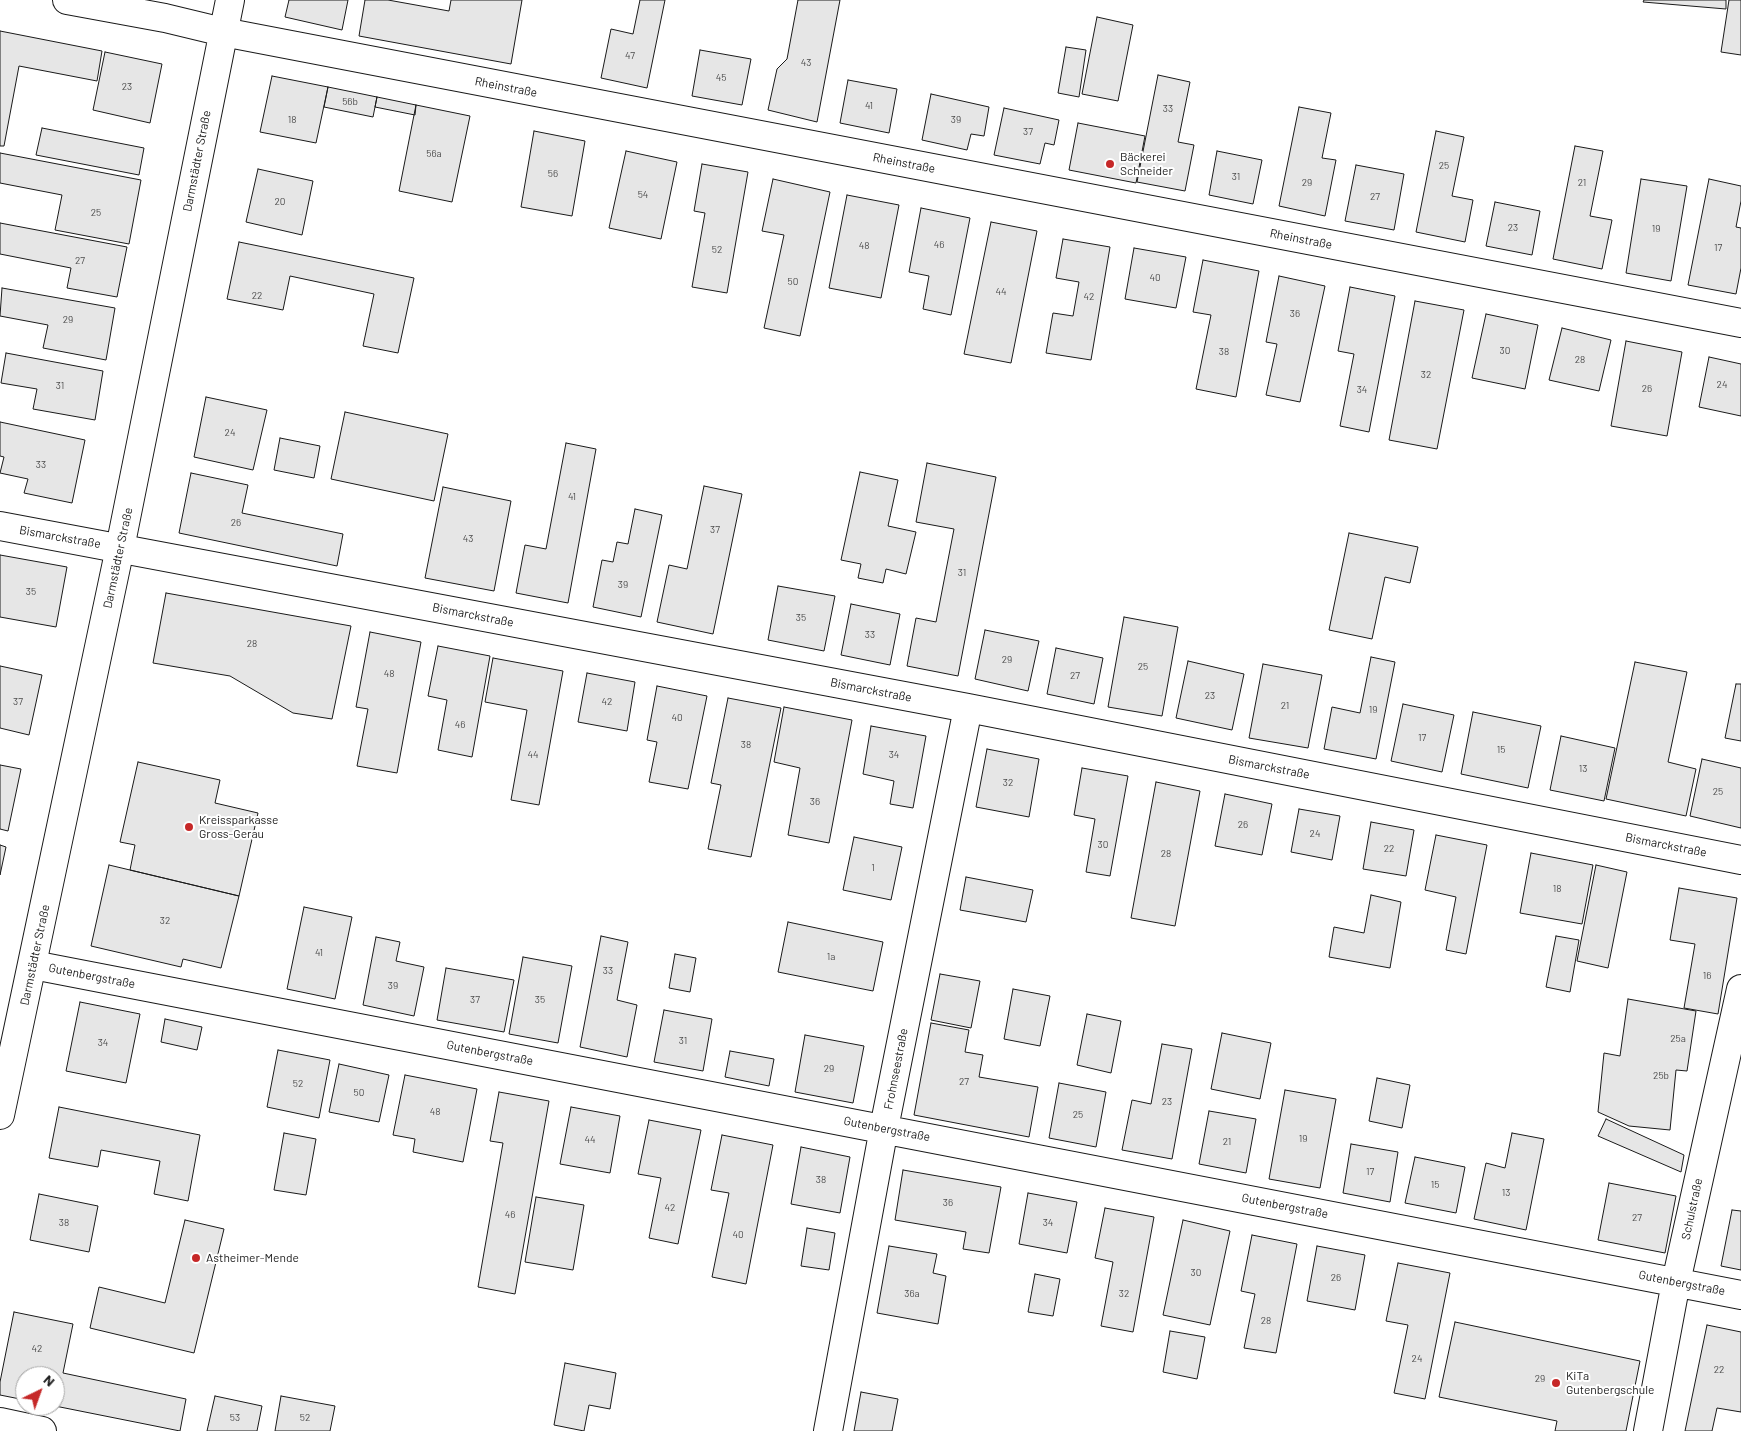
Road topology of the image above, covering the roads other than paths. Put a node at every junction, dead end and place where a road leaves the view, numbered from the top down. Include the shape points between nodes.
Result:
1 (67, 0) edge
2 (230, 0) edge
3 (223, 32) junction
4 (1741, 323) edge
5 (0, 526) edge
6 (120, 548) junction
7 (968, 708) junction
8 (1741, 860) edge
9 (33, 965) junction
10 (1741, 989) edge
11 (0, 1115) edge
12 (884, 1128) junction
13 (1676, 1282) junction
14 (1741, 1295) edge
15 (0, 1422) edge
16 (42, 1431) edge
17 (828, 1431) edge
18 (1648, 1431) edge

1 - 3 street, Rheinstraße
2 - 3 street, Darmstädter Straße
3 - 4 street, Rheinstraße
3 - 6 street, Darmstädter Straße
5 - 6 street, Bismarckstraße
6 - 7 street, Bismarckstraße
6 - 9 street, Darmstädter Straße
7 - 8 street, Bismarckstraße
7 - 12 street, Frohnseestraße
9 - 11 street, Darmstädter Straße
9 - 12 street, Gutenbergstraße
10 - 13 street, Schulstraße
12 - 13 street, Gutenbergstraße
12 - 17 street, Frohnseestraße
13 - 14 street, Gutenbergstraße
13 - 18 street, Schulstraße
15 - 16 street

